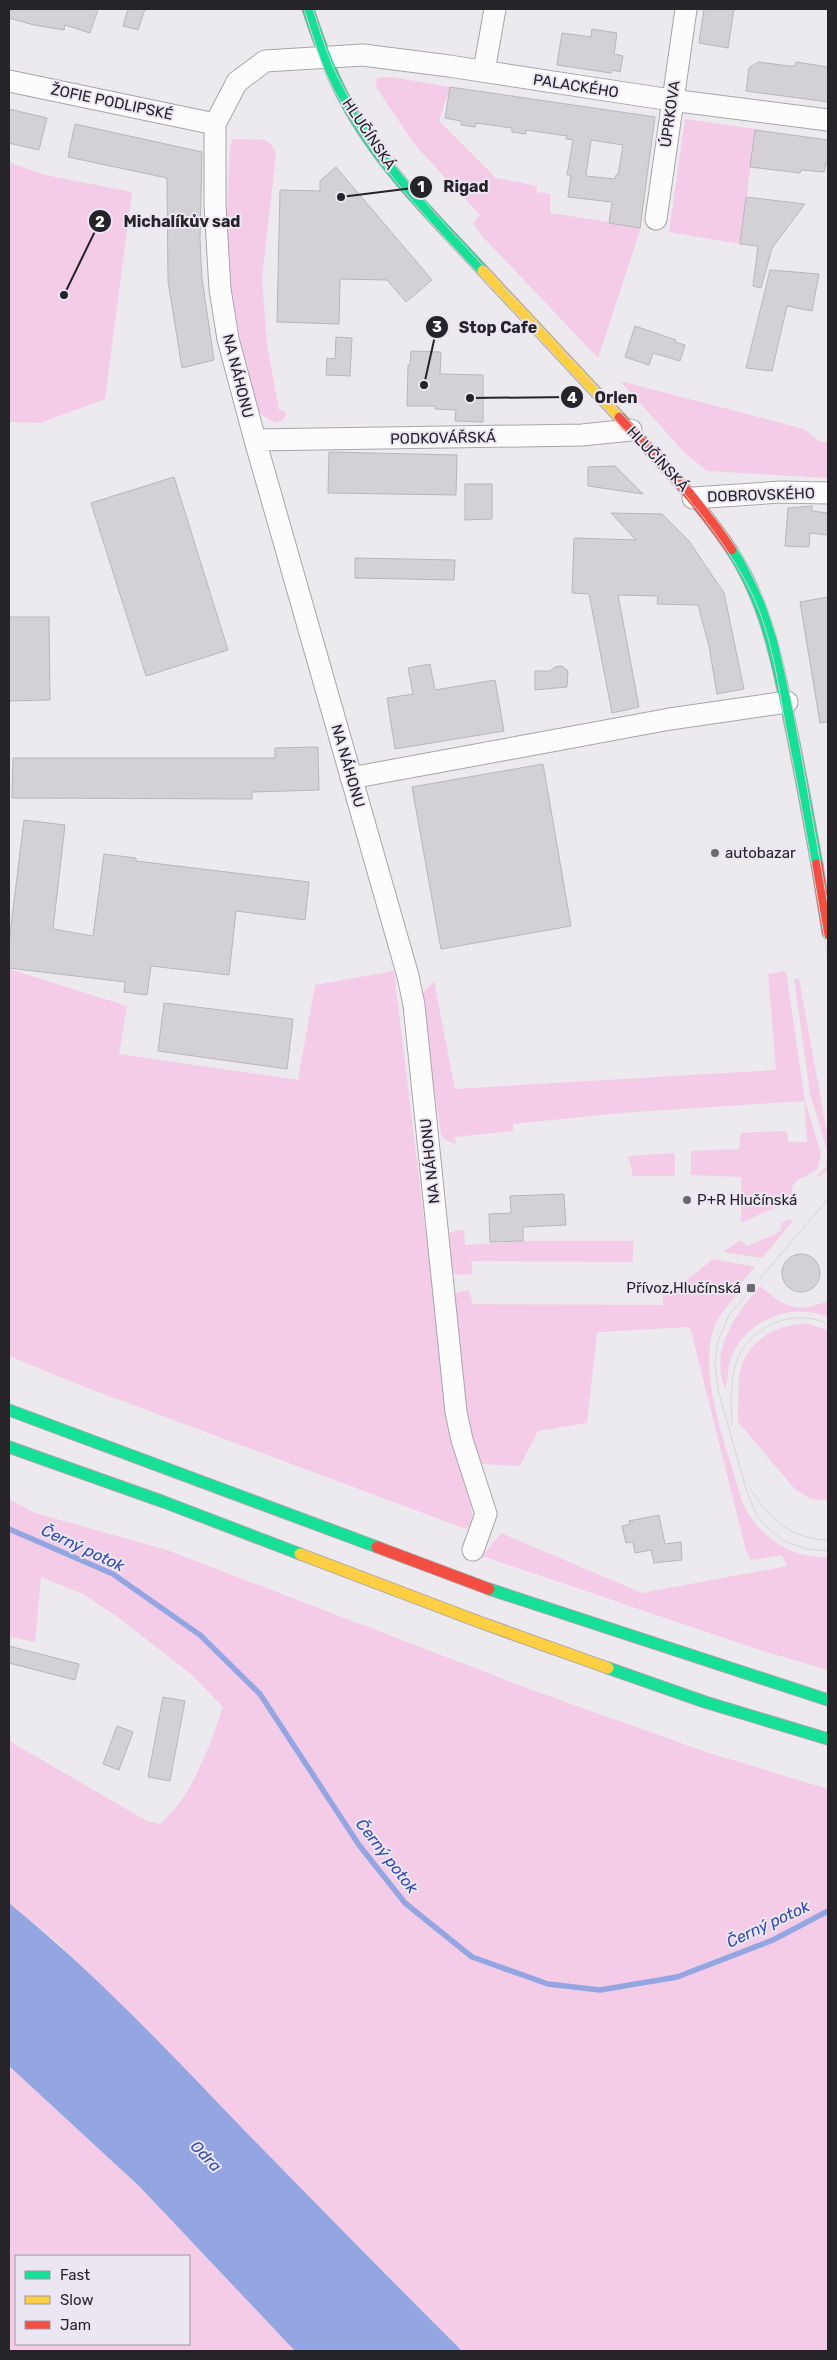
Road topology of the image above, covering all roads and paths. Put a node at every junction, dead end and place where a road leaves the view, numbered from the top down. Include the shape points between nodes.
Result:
1 (308, 9) edge
2 (495, 9) edge
3 (686, 9) edge
4 (324, 57) junction
5 (484, 71) junction
6 (9, 81) edge
7 (671, 100) junction
8 (828, 120) edge
9 (215, 124) junction
10 (656, 219) dead end
11 (631, 430) junction
12 (255, 440) junction
13 (828, 493) edge
14 (693, 498) junction
15 (787, 702) junction
16 (351, 778) junction
17 (828, 933) edge
18 (9, 1410) edge
19 (9, 1447) edge
20 (473, 1550) dead end
21 (828, 1700) edge
22 (828, 1739) edge

1 - 4 main road, HLUČÍNSKÁ
2 - 5 street
3 - 7 street, ÚPRKOVA
4 - 5 street, PALACKÉHO via 363,55
4 - 9 street, NA NÁHONU via 265,61 237,82
4 - 11 main road, HLUČÍNSKÁ via 358,123 395,174
5 - 7 street, PALACKÉHO
6 - 9 street, ŽOFIE PODLIPSKÉ
7 - 8 street, PALACKÉHO
7 - 10 street, ÚPRKOVA
9 - 12 street, NA NÁHONU via 220,288 228,339
11 - 12 street, PODKOVÁŘSKÁ via 582,435
11 - 14 main road, HLUČÍNSKÁ
12 - 16 street, NA NÁHONU
13 - 14 street, DOBROVSKÉHO via 781,492
14 - 15 main road, HLUČÍNSKÁ via 729,545 754,589 774,645
15 - 16 street via 670,719
15 - 17 main road, HLUČÍNSKÁ
16 - 20 street, NA NÁHONU via 414,1005 456,1412 486,1514
18 - 21 main road via 497,1592
19 - 22 main road via 164,1502 482,1623 705,1702

